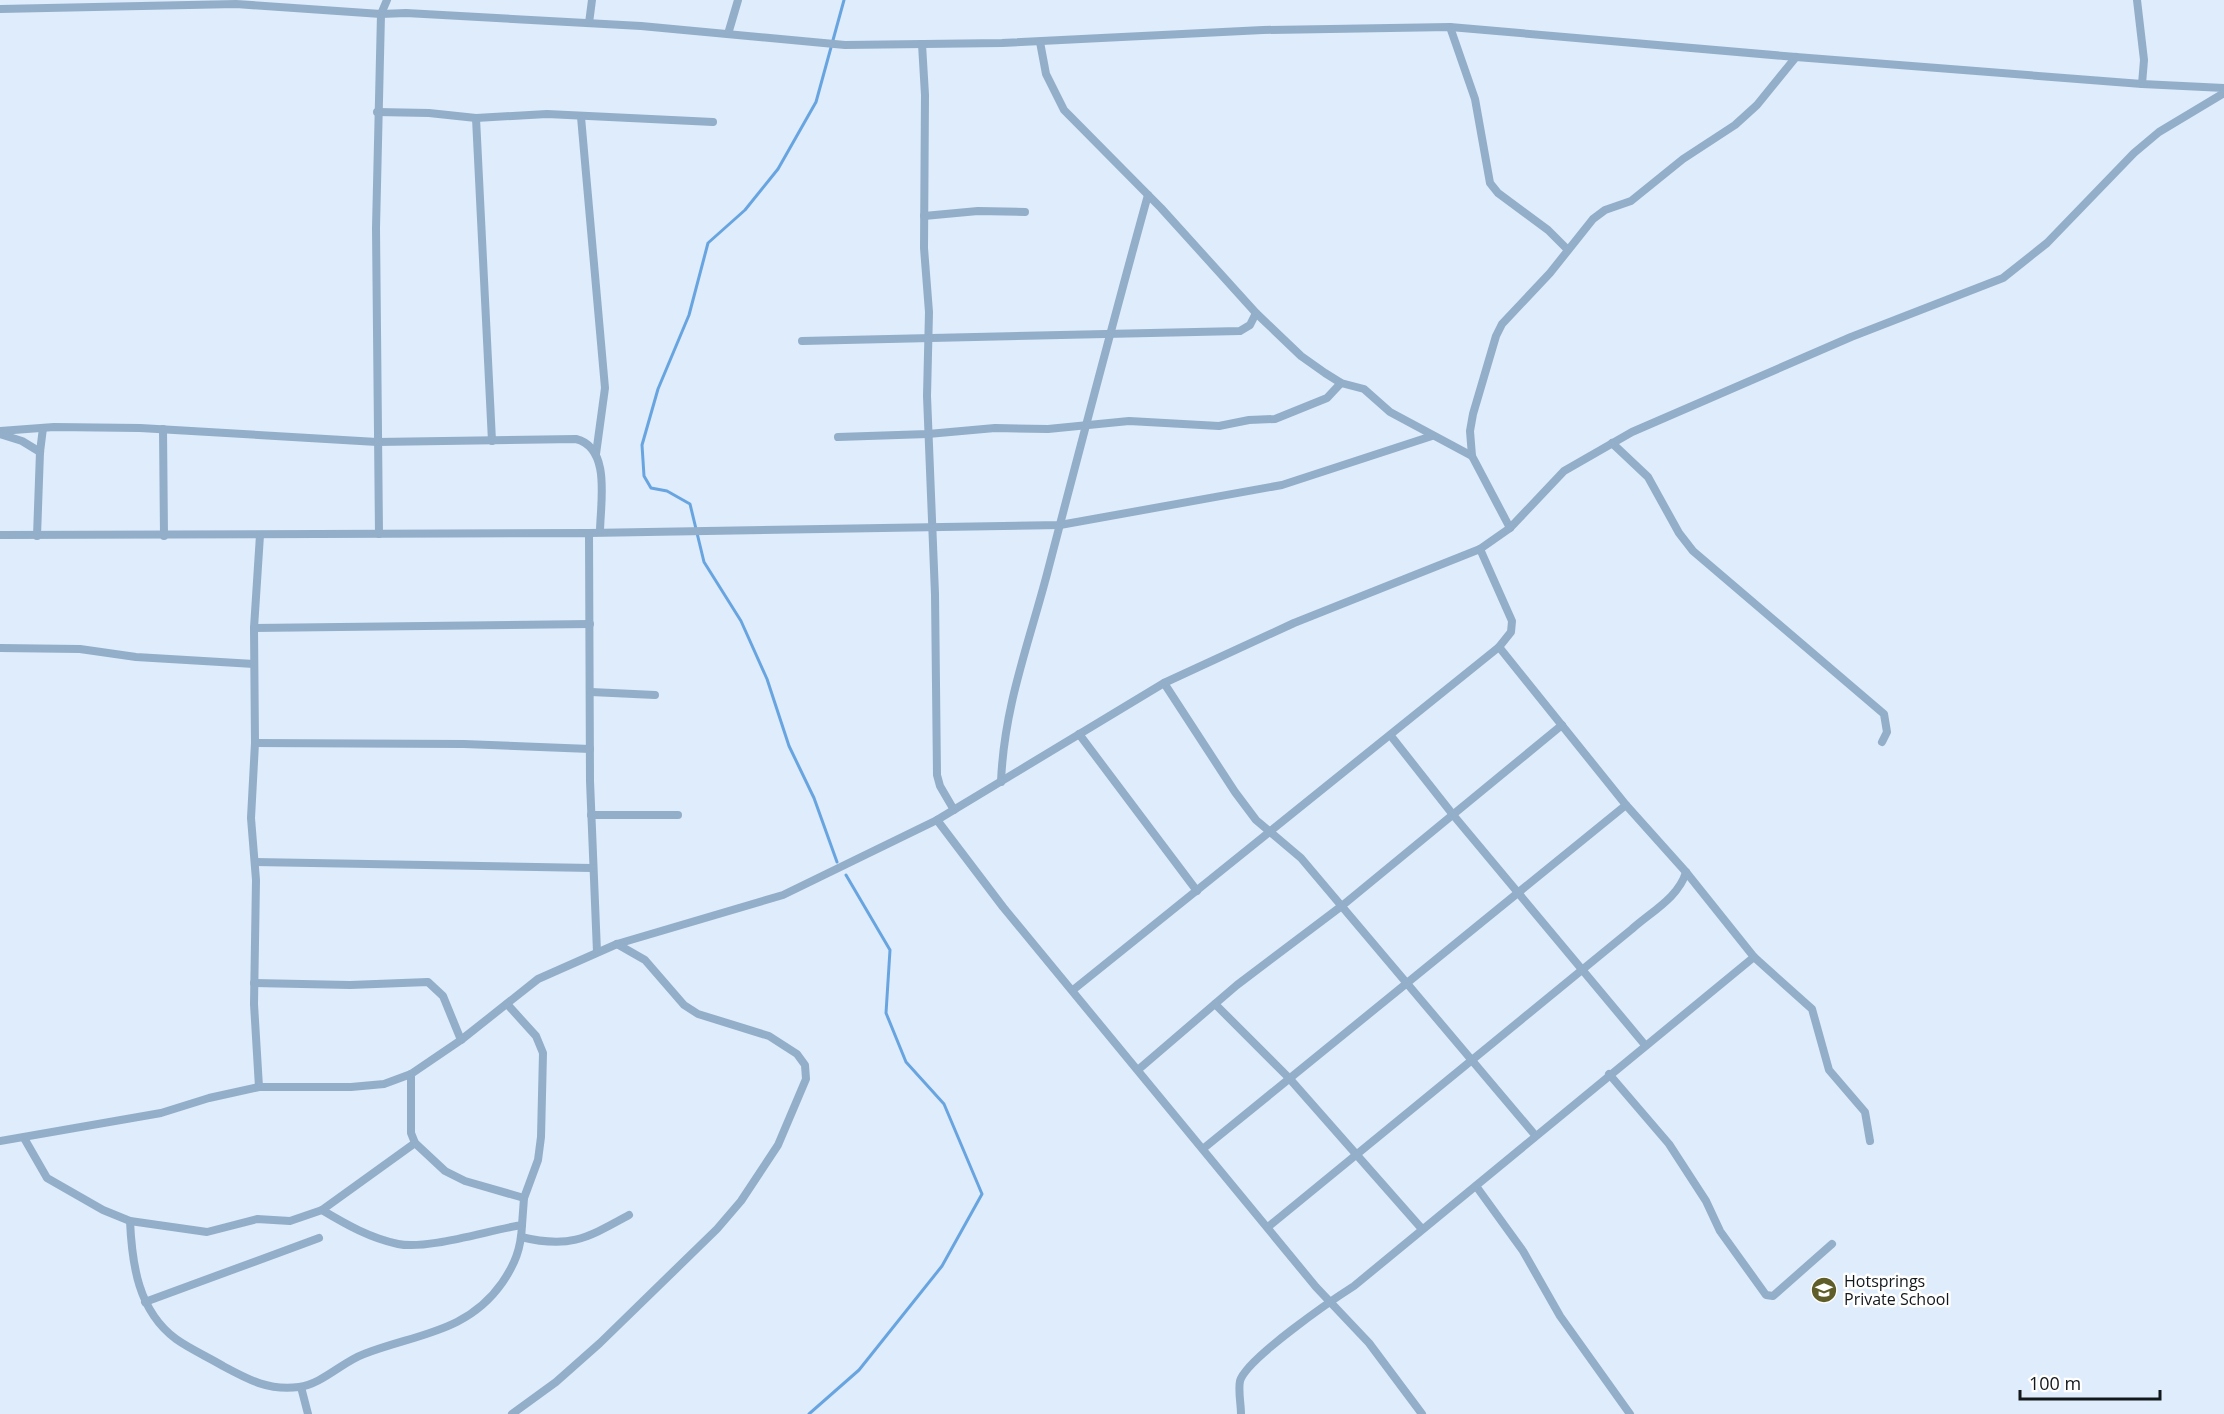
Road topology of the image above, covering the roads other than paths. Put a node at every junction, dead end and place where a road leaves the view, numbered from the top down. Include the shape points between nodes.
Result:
1 (387, 0) edge
2 (592, 0) edge
3 (738, 0) edge
4 (2137, 0) edge
5 (0, 9) edge
6 (381, 14) junction
7 (589, 23) junction
8 (1450, 27) junction
9 (728, 34) junction
10 (1040, 42) junction
11 (922, 44) junction
12 (1796, 57) junction
13 (2142, 84) junction
14 (2224, 88) edge
15 (2224, 93) edge
16 (377, 112) junction
17 (581, 117) junction
18 (476, 118) junction
19 (713, 122) dead end
20 (1148, 195) junction
21 (1025, 212) dead end
22 (924, 216) junction
23 (1567, 249) junction
24 (1256, 313) junction
25 (1110, 333) junction
26 (928, 338) junction
27 (802, 341) dead end
28 (1341, 383) junction
29 (1086, 426) junction
30 (43, 428) junction
31 (163, 429) junction
32 (0, 432) edge
33 (928, 434) junction
34 (838, 436) dead end
35 (1432, 436) junction
36 (492, 441) junction
37 (377, 442) junction
38 (1612, 443) junction
39 (40, 452) junction
40 (596, 454) junction
41 (1472, 456) junction
42 (1060, 525) junction
43 (931, 528) junction
44 (1510, 528) junction
45 (600, 532) junction
46 (589, 533) junction
47 (379, 534) junction
48 (0, 535) edge
49 (260, 535) junction
50 (37, 536) junction
51 (164, 536) junction
52 (1480, 549) junction
53 (590, 624) junction
54 (254, 628) junction
55 (1499, 647) junction
56 (0, 648) edge
57 (254, 664) junction
58 (1164, 683) junction
59 (591, 692) junction
60 (655, 695) dead end
61 (1562, 725) junction
62 (1079, 734) junction
63 (1391, 736) junction
64 (1882, 742) dead end
65 (255, 743) junction
66 (590, 749) junction
67 (1001, 782) junction
68 (1626, 805) junction
69 (954, 810) junction
70 (591, 815) junction
71 (678, 815) dead end
72 (1454, 816) junction
73 (937, 820) junction
74 (1271, 832) junction
75 (255, 862) junction
76 (592, 868) junction
77 (1686, 872) junction
78 (1197, 891) junction
79 (1519, 894) junction
80 (1343, 905) junction
81 (618, 944) junction
82 (597, 952) junction
83 (1754, 957) junction
84 (1581, 970) junction
85 (254, 983) junction
86 (1406, 983) junction
87 (1073, 990) junction
88 (1215, 1004) junction
89 (507, 1005) junction
90 (461, 1040) junction
91 (1645, 1045) junction
92 (1471, 1060) junction
93 (1139, 1069) junction
94 (411, 1074) junction
95 (1609, 1074) junction
96 (1289, 1078) junction
97 (260, 1087) junction
98 (1535, 1135) junction
99 (24, 1138) junction
100 (0, 1141) edge
101 (1870, 1141) dead end
102 (415, 1143) junction
103 (1204, 1148) junction
104 (1357, 1154) junction
105 (1476, 1186) junction
106 (524, 1198) junction
107 (322, 1210) junction
108 (628, 1215) dead end
109 (130, 1221) junction
110 (522, 1225) junction
111 (1268, 1227) junction
112 (1422, 1229) junction
113 (521, 1237) junction
114 (319, 1238) dead end
115 (1832, 1244) dead end
116 (146, 1302) junction
117 (1329, 1302) junction
118 (301, 1387) junction
119 (308, 1414) edge
120 (512, 1414) edge
121 (1241, 1414) edge
122 (1422, 1414) edge
123 (1630, 1414) edge

1 - 6 street
2 - 7 street
3 - 9 street
4 - 13 street via 2144,60
5 - 6 street via 236,4
6 - 7 street
6 - 16 street
7 - 9 street
8 - 10 street via 1263,30
8 - 12 street
8 - 23 street via 1475,99 1490,183
9 - 11 street via 845,45
10 - 11 street
10 - 20 street via 1046,74 1064,110
11 - 22 street
12 - 13 street
12 - 23 street via 1757,105 1735,125 1683,159 1631,201 1605,210
13 - 14 street
15 - 38 street via 2142,146 2047,243 2003,278 1851,337
16 - 18 street via 429,112
16 - 37 street
17 - 18 street via 547,114
17 - 19 street
17 - 40 street via 605,388
18 - 36 street
20 - 24 street
20 - 25 street
21 - 22 street
22 - 26 street
23 - 41 street via 1496,336 1471,422
24 - 25 street via 1250,325 1240,331
24 - 28 street via 1301,356
25 - 26 street
25 - 29 street
26 - 27 street
26 - 33 street
28 - 29 street via 1327,398 1275,419 1219,426 1129,421
28 - 35 street via 1364,389 1390,412
29 - 33 street
29 - 42 street
30 - 31 street
30 - 32 street
30 - 39 street
31 - 37 street
31 - 51 street
32 - 39 street
33 - 34 street
33 - 43 street
35 - 41 street
35 - 42 street via 1282,485
36 - 37 street
36 - 40 street via 576,439
37 - 47 street
38 - 44 street via 1564,471
38 - 64 street via 1648,477 1693,551 1884,714 1887,732
39 - 50 street
40 - 45 street via 600,464
41 - 44 street
42 - 43 street
42 - 67 street via 1012,691 1002,744
43 - 45 street
43 - 69 street via 937,775
44 - 52 street
45 - 46 street
46 - 47 street
46 - 53 street
47 - 49 street
48 - 50 street
49 - 51 street
49 - 54 street
50 - 51 street
52 - 55 street via 1512,621 1511,632
52 - 58 street via 1294,623
53 - 54 street
53 - 59 street
54 - 57 street
55 - 61 street
55 - 63 street
56 - 57 street via 80,649 136,657
57 - 65 street
58 - 62 street
58 - 74 street via 1235,792 1256,820
59 - 60 street
59 - 66 street
61 - 68 street
61 - 72 street
62 - 67 street
62 - 78 street
63 - 72 street
63 - 74 street
65 - 66 street
65 - 75 street via 251,819
66 - 70 street
67 - 69 street
68 - 77 street
68 - 79 street
69 - 73 street
70 - 71 street
70 - 76 street
72 - 79 street
72 - 80 street
73 - 81 street via 783,895
73 - 87 street
74 - 78 street
74 - 80 street via 1301,858
75 - 76 street
75 - 85 street
76 - 82 street
77 - 83 street
77 - 84 street via 1675,892
78 - 87 street
79 - 84 street
79 - 86 street
80 - 86 street
80 - 88 street
81 - 82 street
81 - 120 street via 645,960 684,1005 698,1014 769,1036 797,1054 805,1065 806,1079 778,1145 717,1229 600,1343
82 - 89 street via 538,979
83 - 91 street
83 - 101 street via 1812,1009 1829,1070 1865,1112
84 - 91 street
84 - 92 street
85 - 90 street via 428,982 443,996
85 - 97 street
86 - 92 street
86 - 96 street
87 - 93 street
88 - 93 street
88 - 96 street
89 - 90 street
89 - 106 street via 536,1036 543,1053 538,1160
90 - 94 street
91 - 95 street
92 - 98 street
92 - 104 street
93 - 103 street
94 - 97 street via 373,1085
94 - 102 street via 411,1133
95 - 98 street
95 - 115 street via 1669,1144 1706,1201 1720,1231 1766,1295 1773,1296
96 - 103 street
96 - 104 street
97 - 99 street via 161,1113
98 - 105 street
99 - 100 street
99 - 109 street via 46,1178
102 - 106 street via 445,1171
102 - 107 street
103 - 111 street
104 - 111 street
104 - 112 street
105 - 112 street
105 - 123 street via 1522,1251 1560,1316
106 - 110 street
107 - 109 street via 290,1221 257,1219 207,1232
107 - 110 street via 360,1233 400,1245 426,1244
108 - 113 street via 589,1236 566,1243
109 - 116 street via 134,1272
110 - 113 street
111 - 117 street
112 - 117 street
113 - 118 street via 512,1268 487,1304 444,1328 363,1354
114 - 116 street
116 - 118 street via 159,1324 178,1341 254,1383
117 - 121 street via 1246,1371 1240,1382
117 - 122 street via 1369,1343
118 - 119 street

